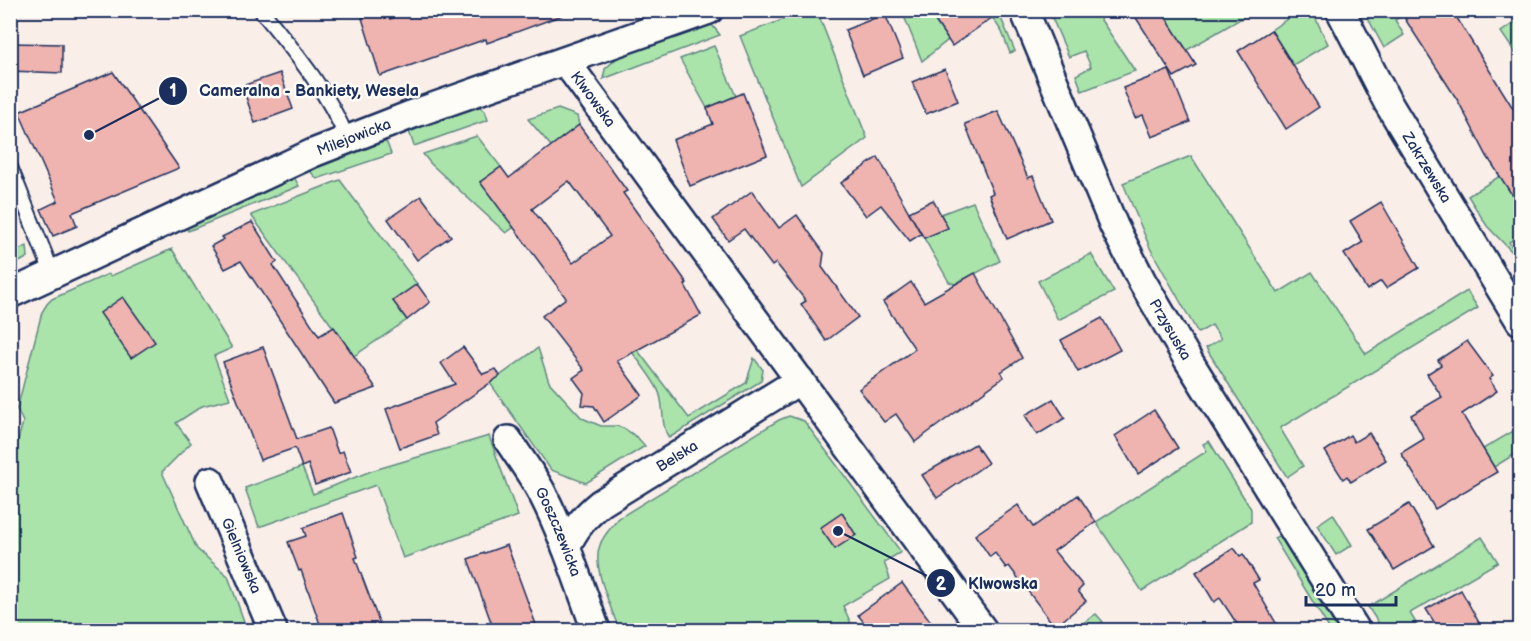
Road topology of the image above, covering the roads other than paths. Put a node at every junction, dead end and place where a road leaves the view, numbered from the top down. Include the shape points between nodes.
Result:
1 (261, 10) edge
2 (709, 10) edge
3 (1024, 10) edge
4 (1340, 10) edge
5 (566, 62) junction
6 (347, 139) junction
7 (10, 167) edge
8 (53, 275) junction
9 (10, 294) edge
10 (1521, 321) edge
11 (800, 381) junction
12 (508, 440) dead end
13 (210, 481) dead end
14 (566, 547) junction
15 (273, 630) edge
16 (596, 630) edge
17 (983, 630) edge
18 (1356, 630) edge

1 - 6 lane via 317,83
2 - 5 street, Milejowicka
3 - 18 street, Przysuska via 1114,226 1142,281
4 - 10 street, Zakrzewska via 1393,111
5 - 6 street, Milejowicka
5 - 11 street, Klwowska
6 - 8 street, Milejowicka
7 - 8 lane
8 - 9 street, Milejowicka
11 - 14 street, Belska via 601,503 585,516
11 - 17 street, Klwowska
12 - 14 street, Goszczewicka via 540,489
13 - 15 street, Gielniowska
14 - 16 street, Goszczewicka

